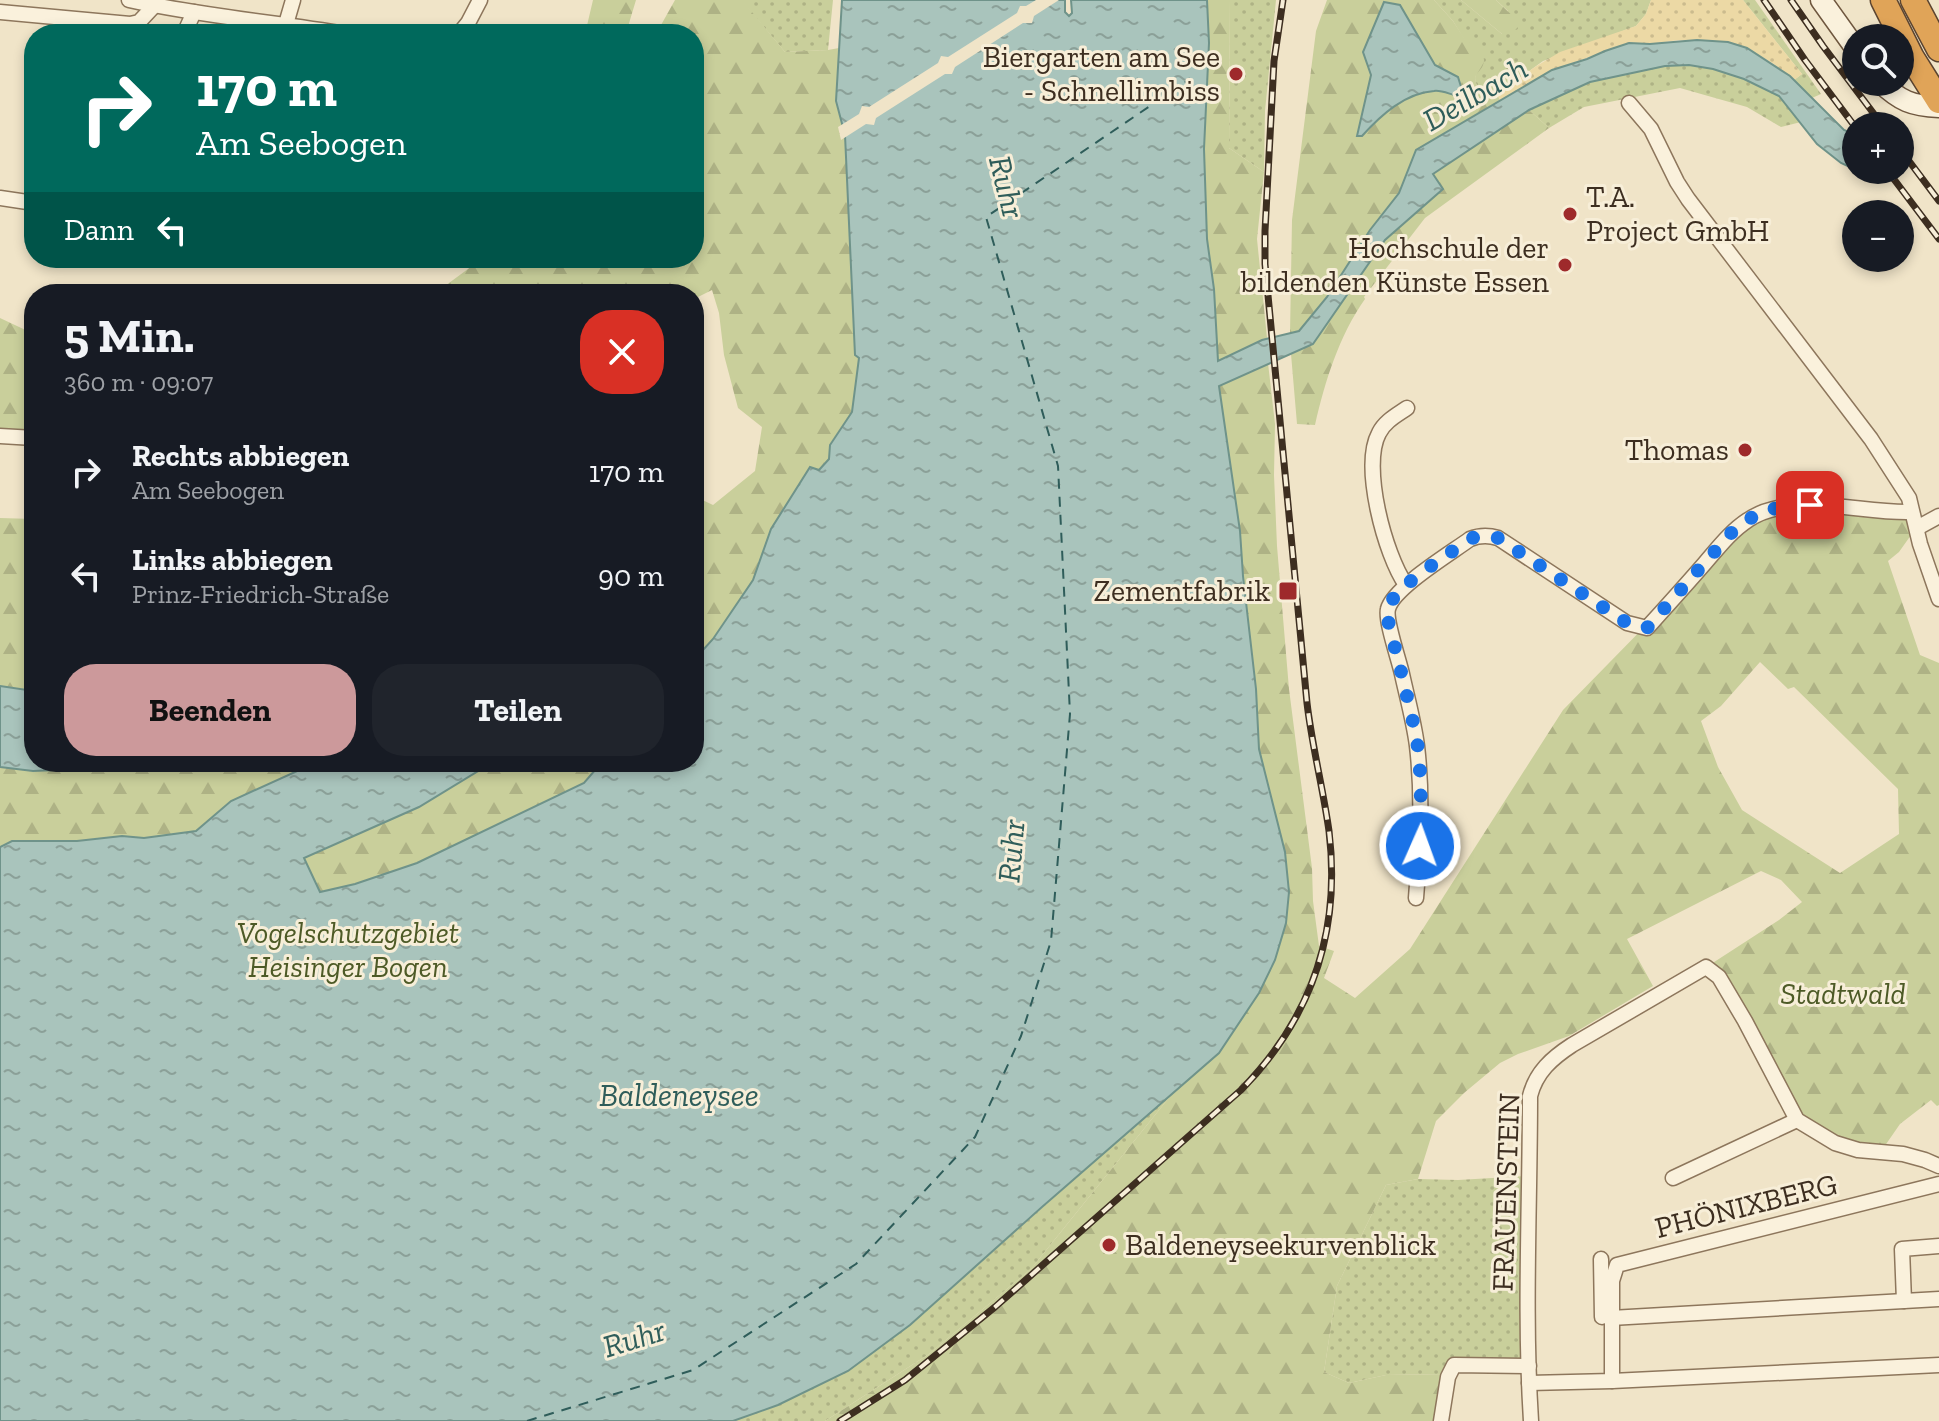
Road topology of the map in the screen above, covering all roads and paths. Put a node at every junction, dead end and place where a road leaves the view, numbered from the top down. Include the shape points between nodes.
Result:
1 (129, 0) edge
2 (293, 0) edge
3 (480, 0) edge
4 (1821, 0) edge
5 (1883, 0) edge
6 (1913, 0) edge
7 (154, 6) junction
8 (7, 8) edge
9 (194, 12) junction
10 (189, 24) edge
11 (286, 24) joint
12 (467, 24) edge
13 (1842, 29) edge
14 (1939, 49) edge
15 (1897, 96) edge
16 (1629, 103) dead end
17 (1939, 104) edge
18 (0, 198) edge
19 (24, 202) edge
20 (1407, 408) dead end
21 (0, 436) edge
22 (24, 437) edge
23 (1911, 512) junction
24 (1939, 516) edge
25 (1917, 528) junction
26 (1406, 585) junction
27 (1939, 599) edge
28 (1416, 898) dead end
29 (1797, 1120) junction
30 (1939, 1166) edge
31 (1673, 1178) dead end
32 (1939, 1184) edge
33 (1939, 1246) edge
34 (1601, 1259) dead end
35 (1939, 1299) edge
36 (1904, 1301) junction
37 (1611, 1318) junction
38 (1939, 1365) edge
39 (1529, 1366) junction
40 (1608, 1381) junction
41 (1529, 1383) junction
42 (1441, 1421) edge
43 (1531, 1421) edge

1 - 7 street
2 - 11 street
3 - 12 street
4 - 13 street
5 - 17 highway
6 - 14 highway
7 - 8 street via 130,24
7 - 9 street
9 - 10 street
9 - 11 street
15 - 17 street via 1910,104
16 - 23 street via 1651,129 1688,199 1871,439 1909,498
18 - 19 street
20 - 26 street via 1380,430 1373,475 1381,526
21 - 22 street
23 - 25 street
23 - 26 street via 1829,505 1767,510 1732,532 1647,628 1627,623 1491,536 1470,539
24 - 25 street
25 - 27 street
26 - 28 street via 1392,600 1387,618 1417,743 1421,801
29 - 30 street via 1835,1143
29 - 31 street
29 - 39 street, FRAUENSTEIN via 1719,977 1706,967 1551,1060 1530,1096
32 - 37 street, PHÖNIXBERG via 1617,1265
33 - 36 street via 1902,1249
34 - 40 street
35 - 36 street
36 - 37 street
37 - 40 street, PHÖNIXBERG
38 - 40 street
39 - 41 street
39 - 42 street via 1454,1365
40 - 41 street
41 - 43 street

